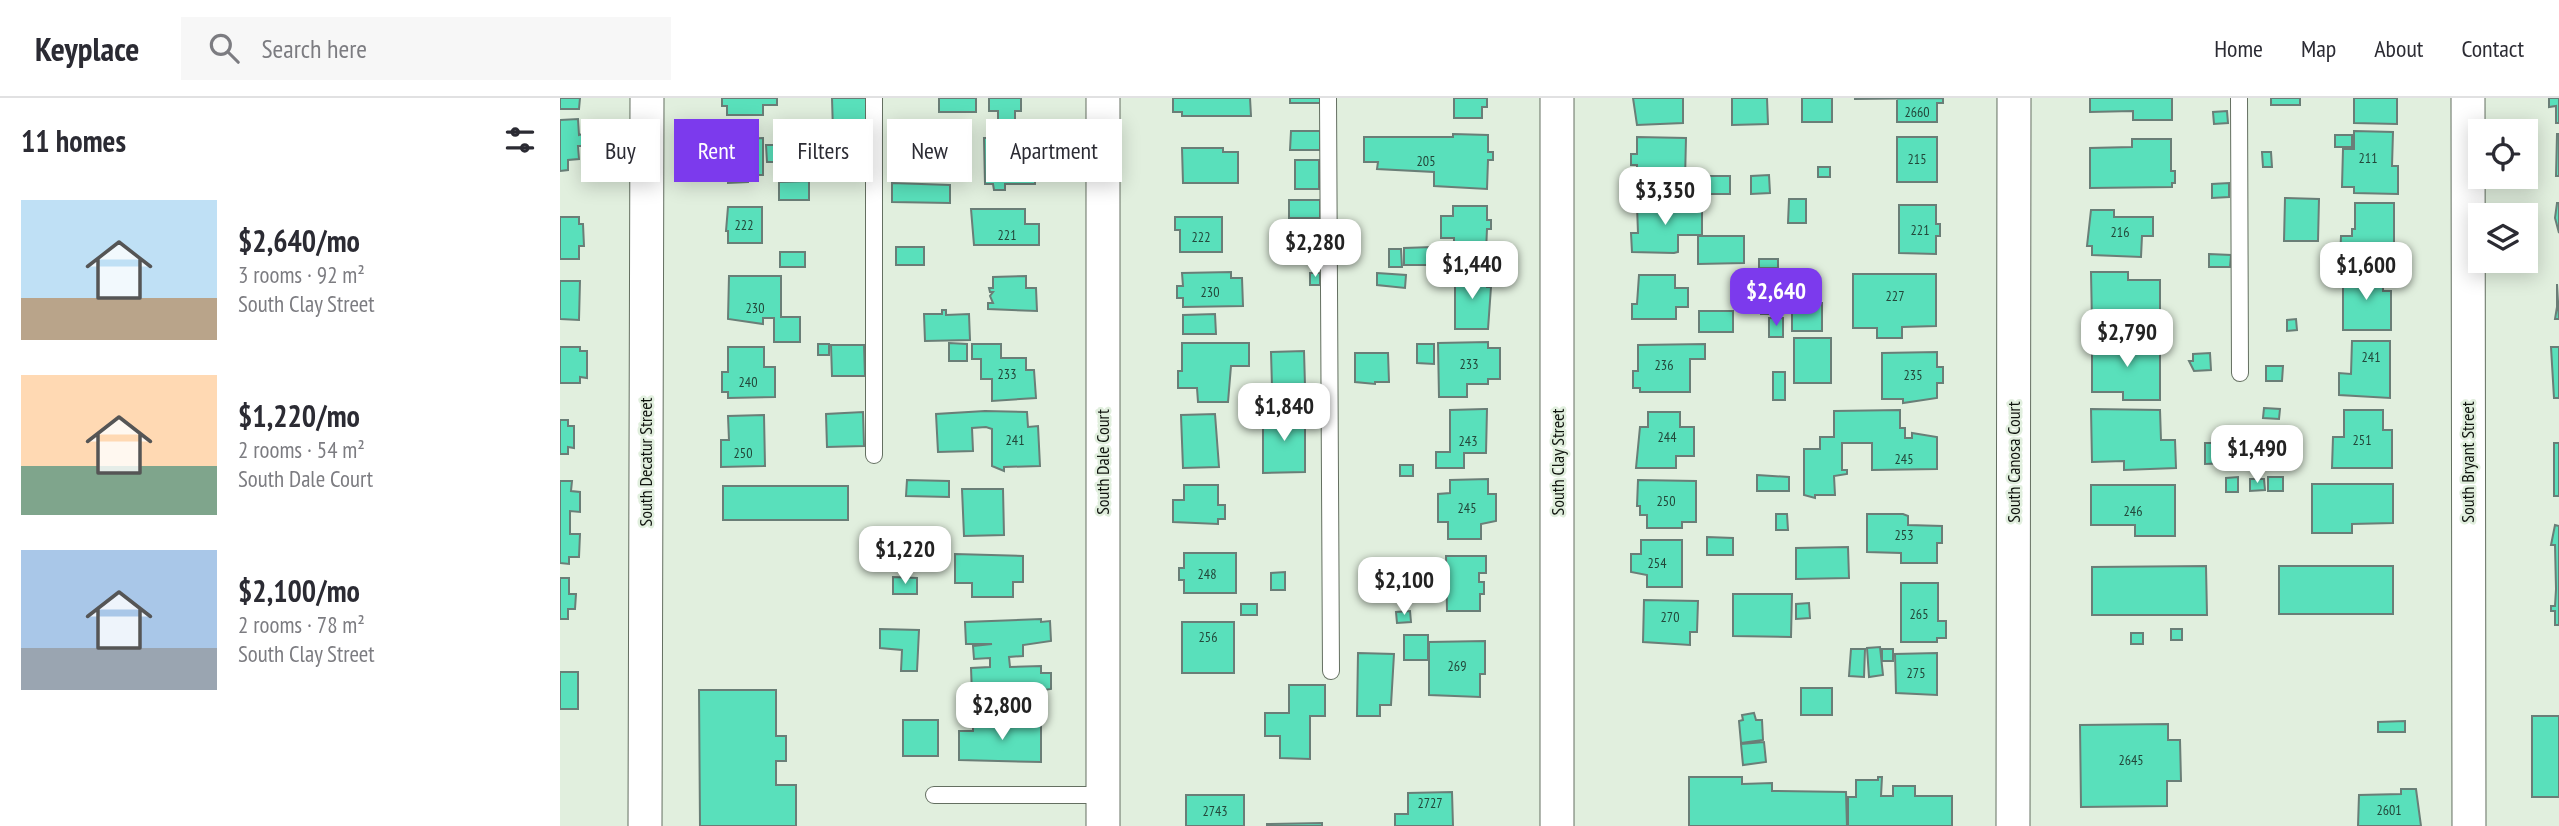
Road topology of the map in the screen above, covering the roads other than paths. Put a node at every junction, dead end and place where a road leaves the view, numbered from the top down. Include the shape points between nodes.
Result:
1 (647, 98) edge
2 (874, 98) edge
3 (1103, 98) edge
4 (1328, 98) edge
5 (1557, 98) edge
6 (2014, 98) edge
7 (2239, 98) edge
8 (2468, 98) edge
9 (2240, 373) dead end
10 (874, 455) dead end
11 (1331, 671) dead end
12 (934, 795) dead end
13 (1103, 811) edge
14 (645, 826) edge
15 (1557, 826) edge
16 (2012, 826) edge
17 (2469, 826) edge

1 - 14 street, South Decatur Street
2 - 10 lane
3 - 13 street, South Dale Court
4 - 11 lane
5 - 15 street, South Clay Street
6 - 16 street, South Canosa Court
7 - 9 lane
8 - 17 street, South Bryant Street
12 - 13 lane

